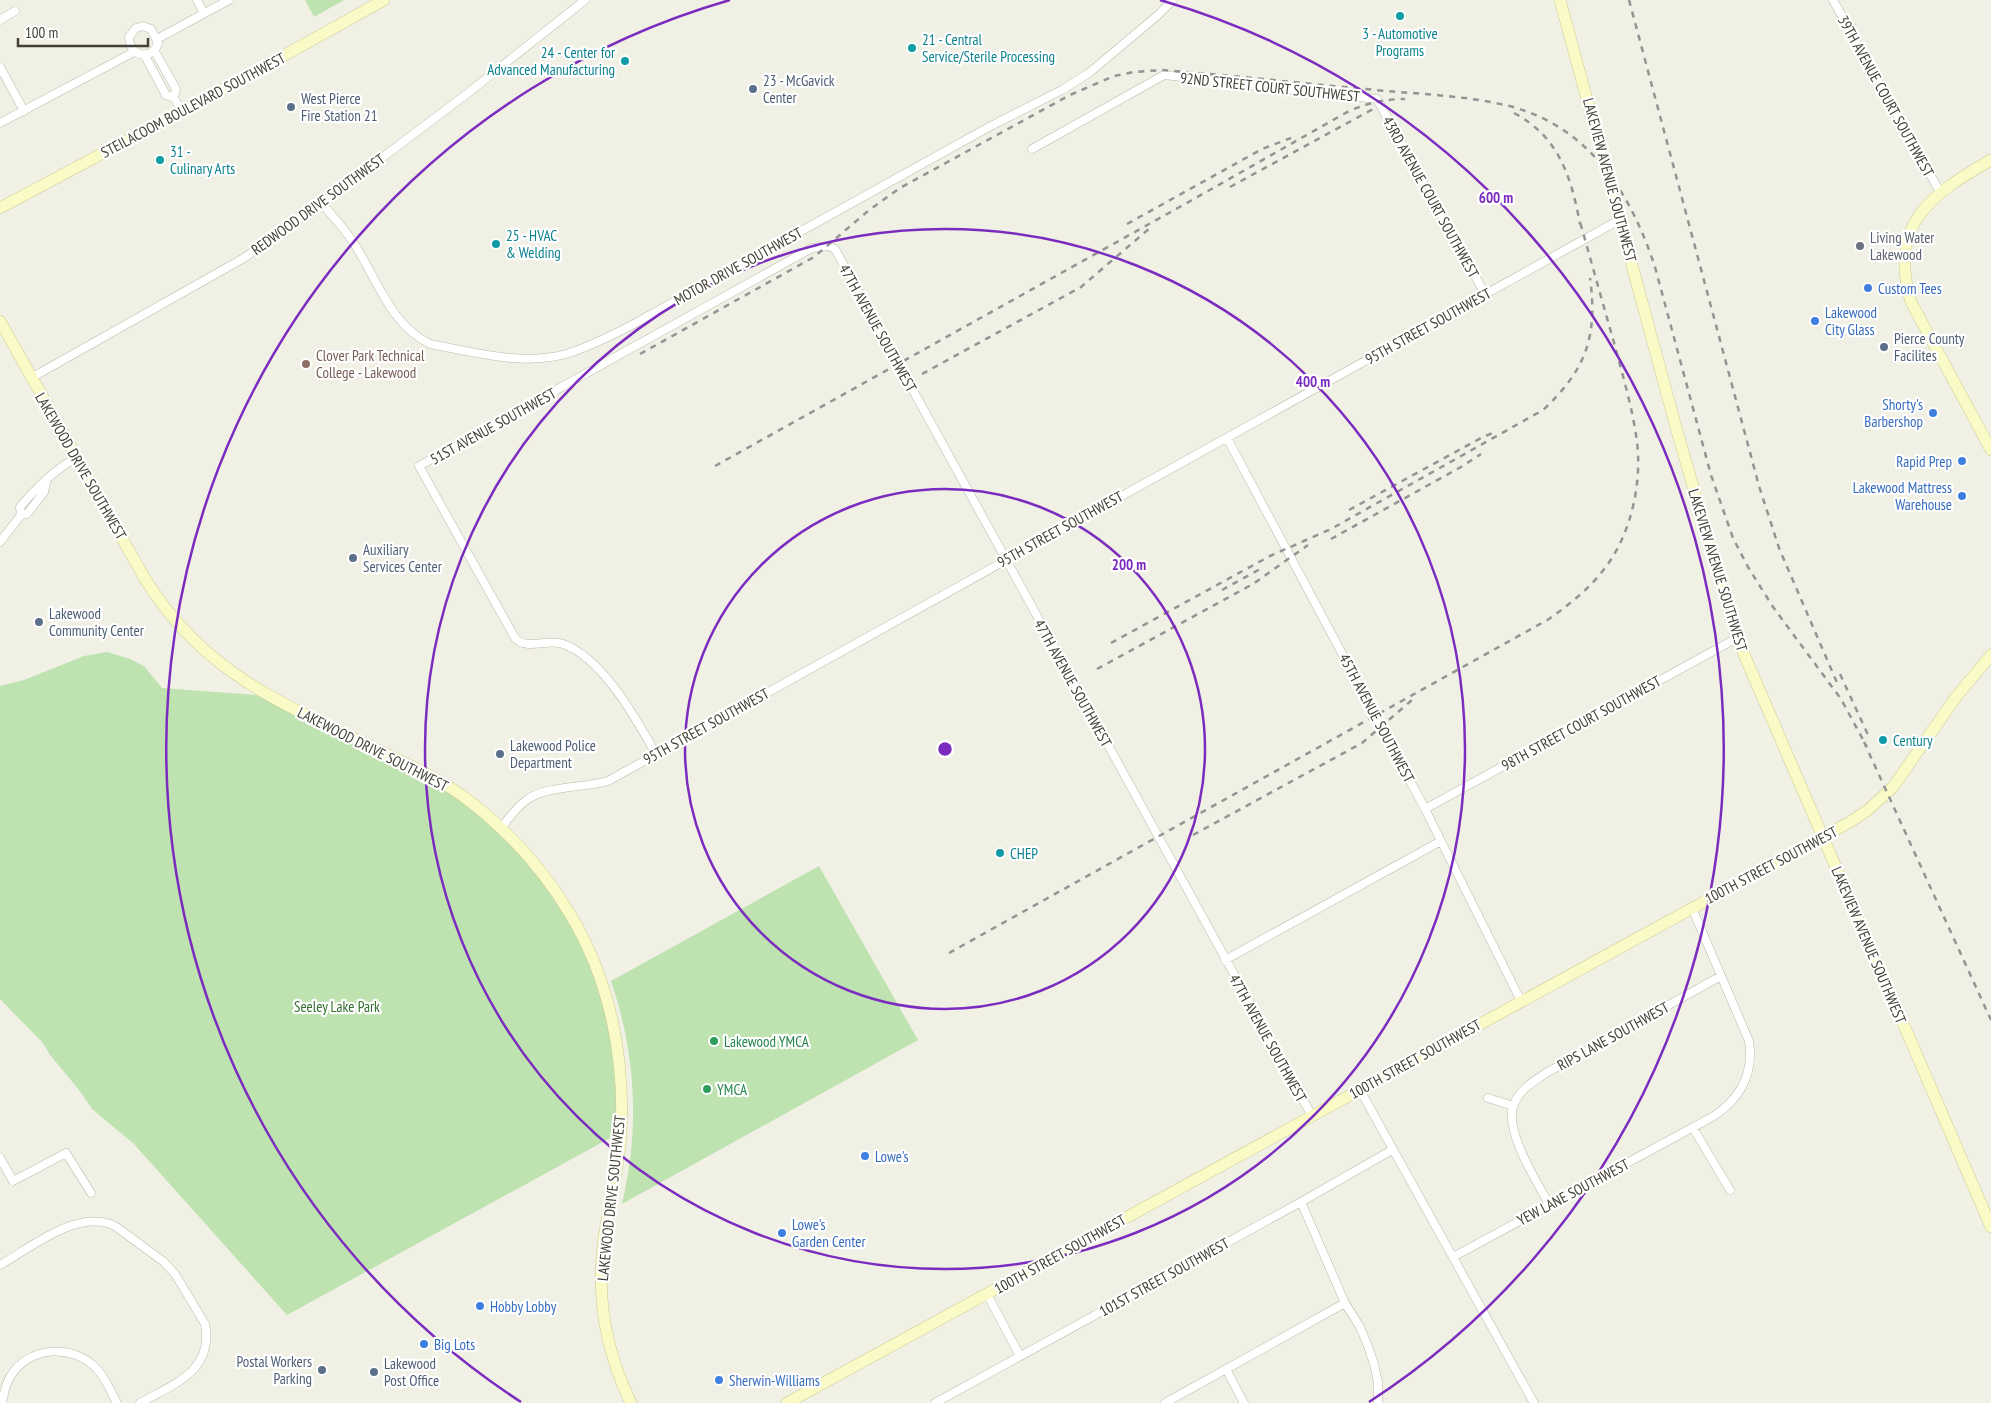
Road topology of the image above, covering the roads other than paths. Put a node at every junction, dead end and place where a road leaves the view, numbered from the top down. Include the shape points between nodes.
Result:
1 (197, 0) edge
2 (229, 0) edge
3 (384, 0) edge
4 (586, 0) edge
5 (1173, 0) edge
6 (1560, 0) edge
7 (1833, 0) edge
8 (15, 12) dead end
9 (204, 14) junction
10 (0, 20) edge
11 (157, 39) junction
12 (154, 50) junction
13 (134, 52) junction
14 (144, 54) junction
15 (0, 67) edge
16 (174, 98) junction
17 (1377, 99) joint
18 (24, 111) junction
19 (182, 111) junction
20 (0, 123) edge
21 (1032, 149) dead end
22 (1991, 160) edge
23 (1940, 192) junction
24 (322, 203) junction
25 (0, 208) edge
26 (1621, 220) junction
27 (835, 249) joint
28 (1485, 294) junction
29 (0, 321) edge
30 (31, 378) junction
31 (1227, 438) junction
32 (1991, 450) edge
33 (76, 458) junction
34 (0, 542) edge
35 (1006, 559) junction
36 (1737, 638) junction
37 (1991, 655) edge
38 (656, 754) junction
39 (1426, 809) junction
40 (501, 828) junction
41 (1822, 837) junction
42 (1441, 841) junction
43 (1692, 908) junction
44 (1225, 960) junction
45 (1721, 976) junction
46 (1522, 1001) junction
47 (1360, 1090) junction
48 (1488, 1098) dead end
49 (1512, 1106) junction
50 (1312, 1116) junction
51 (1693, 1128) junction
52 (1392, 1150) junction
53 (0, 1158) edge
54 (1730, 1190) dead end
55 (91, 1193) dead end
56 (1302, 1202) junction
57 (1549, 1204) junction
58 (1991, 1227) edge
59 (1453, 1257) junction
60 (0, 1265) edge
61 (987, 1294) junction
62 (1345, 1303) junction
63 (1020, 1356) junction
64 (1226, 1369) junction
65 (2, 1403) edge
66 (117, 1403) edge
67 (140, 1403) edge
68 (631, 1403) edge
69 (787, 1403) edge
70 (935, 1403) edge
71 (1165, 1403) edge
72 (1244, 1403) edge
73 (1378, 1403) edge
74 (1534, 1403) edge

1 - 9 street
2 - 9 street
3 - 19 main road, STEILACOOM BOULEVARD SOUTHWEST
4 - 24 street, REDWOOD DRIVE SOUTHWEST
5 - 24 street, MOTOR DRIVE SOUTHWEST via 1089,73 1062,90 989,127 632,325 564,355 526,359 430,344 416,337 402,324 353,241
6 - 26 main road, LAKEVIEW AVENUE SOUTHWEST
7 - 23 street, 39TH AVENUE COURT SOUTHWEST
8 - 10 street
9 - 11 street
11 - 12 street
11 - 13 street via 148,27 136,28 129,37
12 - 14 street
12 - 16 street via 176,89
13 - 14 street
13 - 18 street
14 - 16 street via 166,95
15 - 18 street
16 - 19 street
17 - 21 street, 92ND STREET COURT SOUTHWEST via 1164,76
17 - 28 street, 43RD AVENUE COURT SOUTHWEST
18 - 20 street
19 - 25 main road, STEILACOOM BOULEVARD SOUTHWEST
22 - 23 main road
23 - 32 main road via 1926,206 1913,228 1904,262 1906,282 1920,321
24 - 30 street, REDWOOD DRIVE SOUTHWEST via 244,258
26 - 28 street, 95TH STREET SOUTHWEST
26 - 36 main road, LAKEVIEW AVENUE SOUTHWEST via 1676,432
27 - 35 street, 47TH AVENUE SOUTHWEST
27 - 38 street, 51ST AVENUE SOUTHWEST via 829,246 812,248 419,466 518,642 553,641 582,655 614,686
28 - 31 street, 95TH STREET SOUTHWEST
29 - 30 main road, LAKEWOOD DRIVE SOUTHWEST
30 - 33 main road, LAKEWOOD DRIVE SOUTHWEST
31 - 35 street, 95TH STREET SOUTHWEST
31 - 39 street, 45TH AVENUE SOUTHWEST
33 - 34 street via 38,486 20,507 21,515
33 - 40 main road, LAKEWOOD DRIVE SOUTHWEST via 155,595 205,652 268,696 436,779 463,796
35 - 38 street, 95TH STREET SOUTHWEST
35 - 44 street, 47TH AVENUE SOUTHWEST
36 - 39 street, 98TH STREET COURT SOUTHWEST
36 - 41 main road, LAKEVIEW AVENUE SOUTHWEST
37 - 41 main road, 100TH STREET SOUTHWEST via 1956,697 1893,787 1868,810
38 - 40 street, 95TH STREET SOUTHWEST via 608,781 536,794 517,808
39 - 42 street, 45TH AVENUE SOUTHWEST
40 - 68 main road, LAKEWOOD DRIVE SOUTHWEST via 530,858 569,912 589,952 610,1011 622,1091 621,1132 603,1245 601,1287 604,1321 612,1354
41 - 43 main road, 100TH STREET SOUTHWEST
41 - 58 main road, LAKEVIEW AVENUE SOUTHWEST
42 - 44 street
42 - 46 street, 45TH AVENUE SOUTHWEST
43 - 45 street, YEW LANE SOUTHWEST
43 - 46 main road, 100TH STREET SOUTHWEST
44 - 50 street, 47TH AVENUE SOUTHWEST
45 - 49 street, RIPS LANE SOUTHWEST via 1546,1073 1523,1089
45 - 51 street, YEW LANE SOUTHWEST via 1749,1041 1750,1066 1744,1085 1733,1101
46 - 47 main road, 100TH STREET SOUTHWEST
47 - 50 main road, 100TH STREET SOUTHWEST
47 - 52 street
48 - 49 street
49 - 57 street via 1519,1148
50 - 61 main road, 100TH STREET SOUTHWEST
51 - 54 street
51 - 57 street, YEW LANE SOUTHWEST
52 - 56 street, 101ST STREET SOUTHWEST
52 - 59 street
53 - 55 street via 13,1181 66,1153
56 - 62 street
56 - 63 street, 101ST STREET SOUTHWEST
57 - 59 street, YEW LANE SOUTHWEST
59 - 74 street
60 - 67 street via 58,1231 80,1222 97,1221 115,1226 164,1262 175,1274 205,1324 205,1350 197,1366 186,1377
61 - 63 street
61 - 69 main road, 100TH STREET SOUTHWEST
62 - 64 street
62 - 73 street via 1360,1327 1374,1364
63 - 70 street, 101ST STREET SOUTHWEST
64 - 71 street
64 - 72 street
65 - 66 street via 6,1384 20,1365 35,1356 64,1351 86,1360 97,1370

